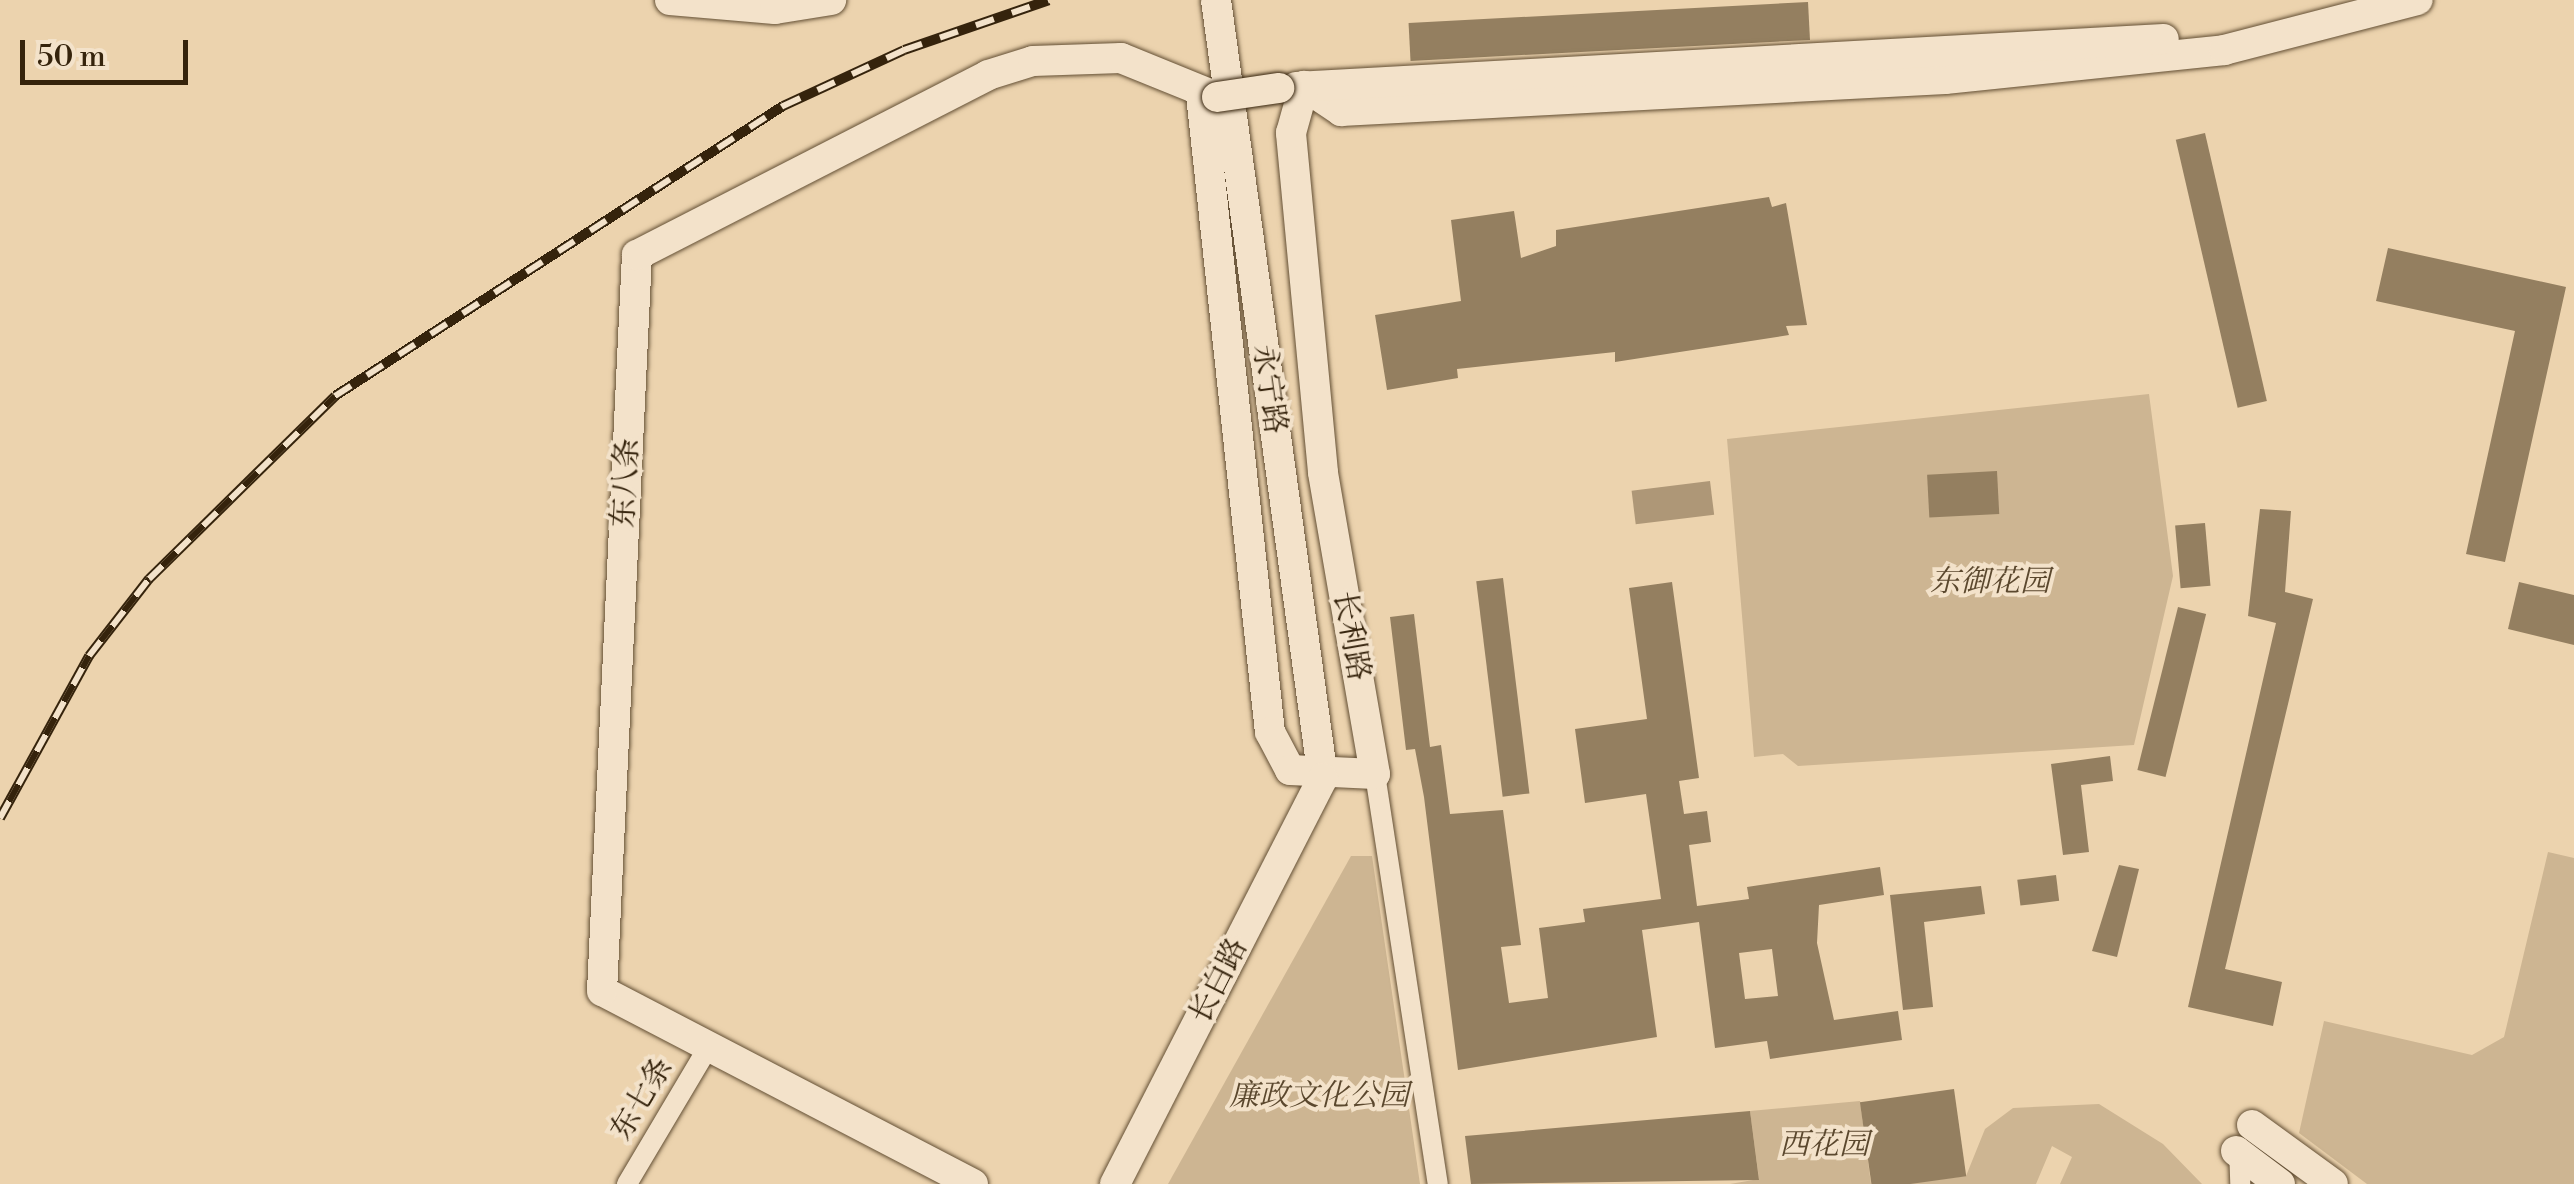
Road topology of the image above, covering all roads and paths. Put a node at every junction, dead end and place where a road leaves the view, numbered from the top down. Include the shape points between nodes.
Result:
1 (670, 0) edge
2 (832, 0) edge
3 (1216, 0) edge
4 (2368, 0) edge
5 (2418, 0) edge
6 (1292, 87) junction
7 (1209, 96) junction
8 (1375, 774) junction
9 (1323, 778) junction
10 (710, 1044) junction
11 (2252, 1125) joint
12 (2236, 1151) junction
13 (626, 1184) edge
14 (973, 1184) edge
15 (1115, 1184) edge
16 (1438, 1184) edge
17 (2240, 1184) edge
18 (2280, 1184) edge
19 (2333, 1184) edge

1 - 2 street via 776,9
3 - 9 street, 永宁路
4 - 6 street via 2146,41
5 - 6 street via 2224,50 1945,78 1341,111
6 - 7 street, bridge
6 - 8 street, 长利路 via 1323,472
7 - 9 street via 1270,732 1290,770
7 - 10 street, 东八条 via 1121,58 1032,61 988,75 637,254 602,991
8 - 9 street
8 - 16 street, 长利路
9 - 15 street, 长白路
10 - 13 street, 东七条
10 - 14 street, 东八条
11 - 12 street
11 - 19 street
12 - 17 street
12 - 18 street

